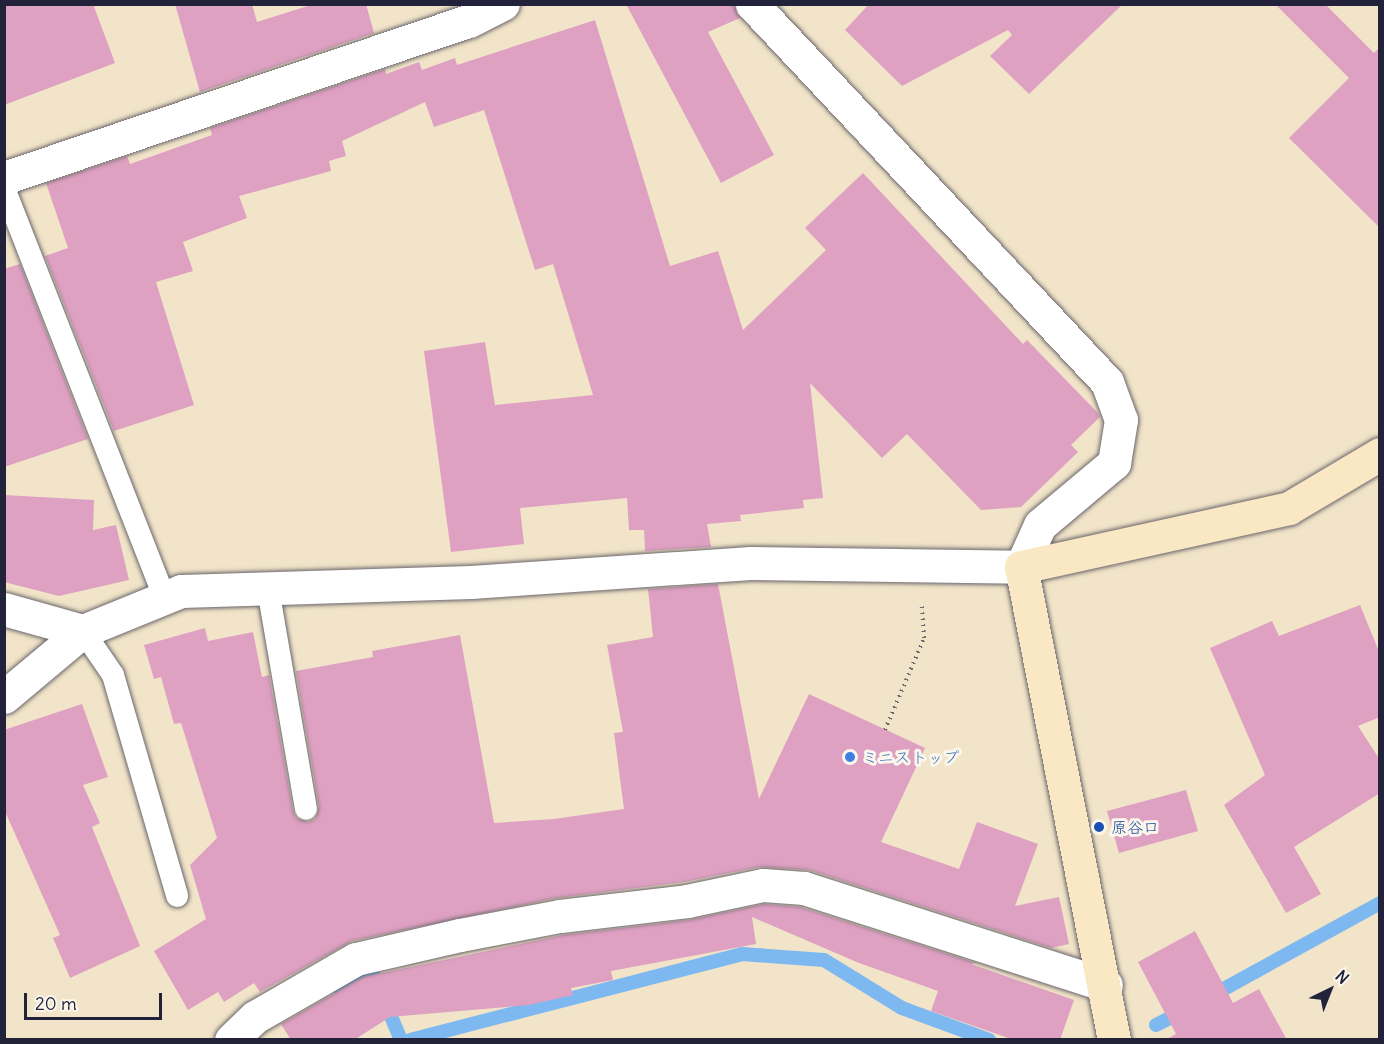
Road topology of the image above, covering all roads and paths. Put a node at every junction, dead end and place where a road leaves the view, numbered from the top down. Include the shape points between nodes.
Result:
1 (503, 4) edge
2 (752, 4) edge
3 (4, 177) edge
4 (4, 188) edge
5 (1380, 454) edge
6 (920, 565) junction
7 (1021, 567) junction
8 (268, 590) junction
9 (165, 598) junction
10 (4, 609) edge
11 (83, 631) junction
12 (4, 697) edge
13 (885, 730) dead end
14 (306, 808) dead end
15 (177, 896) dead end
16 (1106, 985) junction
17 (231, 1040) edge
18 (1114, 1040) edge

1 - 3 street via 469,21
2 - 7 street via 1107,382 1121,420 1114,463 1040,525
4 - 9 lane
5 - 7 street via 1289,508
6 - 7 street
6 - 8 street via 750,563 471,582
6 - 13 path via 924,638
7 - 16 street
8 - 9 street via 181,591
8 - 14 lane
9 - 11 street
10 - 11 street
11 - 12 street
11 - 15 lane via 113,675
16 - 17 street via 804,888 763,885 687,900 560,916 356,959 255,1017
16 - 18 street

